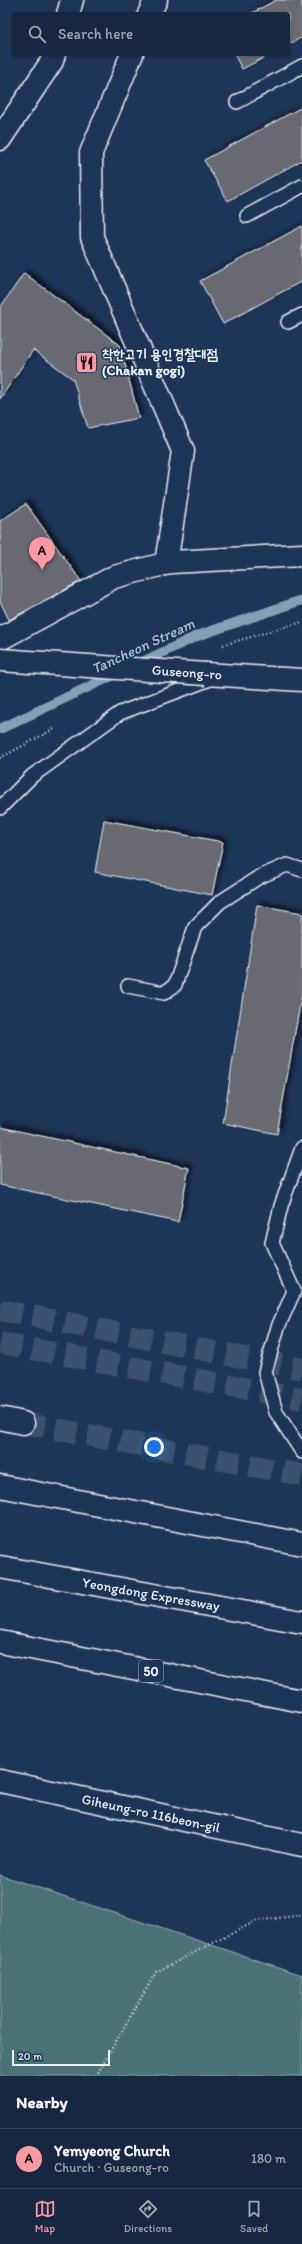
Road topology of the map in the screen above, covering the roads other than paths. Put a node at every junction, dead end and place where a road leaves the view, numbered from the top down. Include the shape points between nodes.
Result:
1 (72, 0) edge
2 (156, 0) edge
3 (69, 12) edge
4 (150, 12) edge
5 (53, 56) edge
6 (131, 56) edge
7 (302, 66) edge
8 (237, 102) dead end
9 (0, 139) edge
10 (302, 186) edge
11 (247, 216) dead end
12 (302, 316) edge
13 (288, 322) dead end
14 (302, 555) edge
15 (166, 564) junction
16 (0, 640) edge
17 (0, 660) edge
18 (214, 674) junction
19 (302, 680) edge
20 (0, 808) edge
21 (302, 870) edge
22 (128, 986) dead end
23 (302, 1148) edge
24 (298, 1292) edge
25 (0, 1418) edge
26 (23, 1424) tunnel mouth
27 (302, 1452) edge
28 (0, 1486) edge
29 (302, 1544) edge
30 (0, 1566) edge
31 (302, 1622) edge
32 (0, 1642) edge
33 (302, 1701) edge
34 (0, 1781) edge
35 (302, 1846) edge

1 - 3 main road
2 - 4 main road
5 - 9 main road
6 - 15 main road via 91,153 92,237 183,451
7 - 8 lane
10 - 11 lane
12 - 13 lane
14 - 15 main road
15 - 16 main road via 114,577
17 - 18 main road, Guseong-ro, bridge
18 - 19 main road, Guseong-ro
18 - 20 lane via 120,713 32,776
21 - 22 lane via 287,865 258,877 220,902 195,927 175,985 164,993
23 - 24 lane via 272,1243
24 - 27 lane via 278,1326 266,1372 276,1412
25 - 26 main road
28 - 29 main road
30 - 31 main road, Yeongdong Expressway
32 - 33 main road, 50
34 - 35 main road, Giheung-ro 116beon-gil

